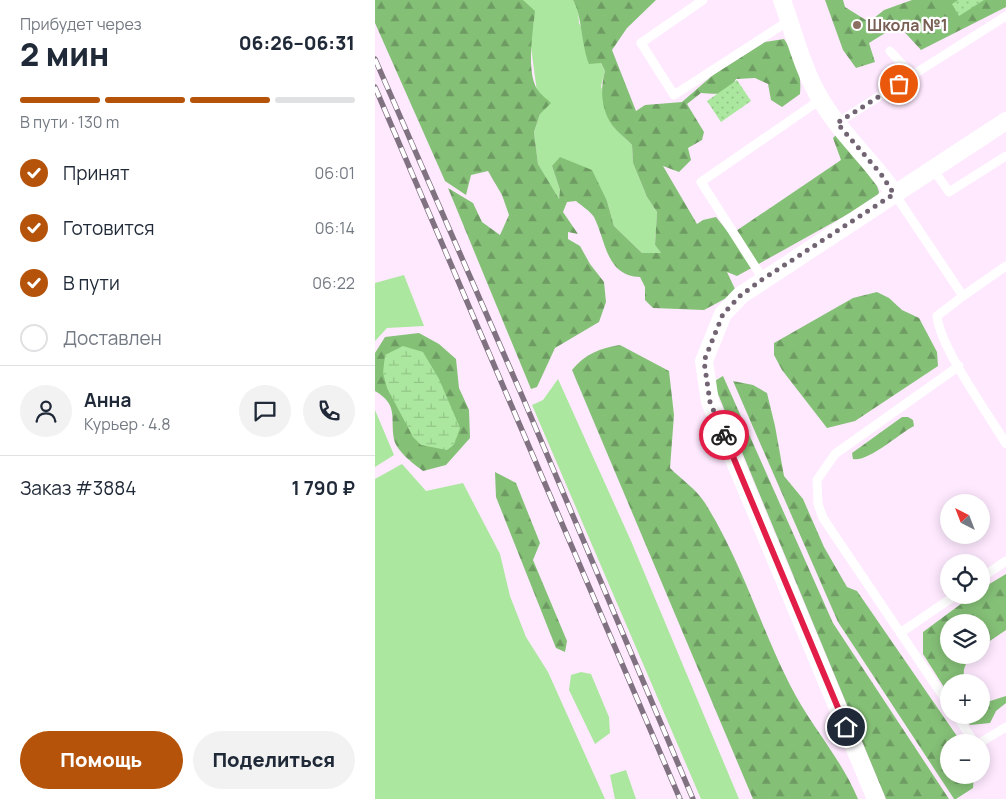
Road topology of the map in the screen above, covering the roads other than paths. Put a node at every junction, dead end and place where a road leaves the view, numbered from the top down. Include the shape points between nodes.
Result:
1 (703, 0) edge
2 (782, 0) edge
3 (1006, 16) edge
4 (789, 20) junction
5 (891, 51) dead end
6 (913, 76) junction
7 (820, 100) junction
8 (1006, 122) edge
9 (837, 123) junction
10 (1006, 156) edge
11 (933, 169) junction
12 (894, 194) junction
13 (1006, 266) edge
14 (763, 279) junction
15 (963, 296) junction
16 (959, 366) junction
17 (1006, 444) edge
18 (1006, 561) edge
19 (990, 572) edge
20 (943, 604) edge
21 (900, 633) junction
22 (940, 692) edge
23 (1006, 727) edge
24 (990, 737) edge
25 (876, 799) edge

1 - 4 lane via 641,43 674,95
2 - 4 street
3 - 6 lane
4 - 7 street
5 - 6 lane
6 - 9 lane
7 - 9 street
7 - 14 lane via 701,182
8 - 11 street
9 - 12 street
10 - 11 lane via 949,192
11 - 12 street
12 - 14 street
12 - 15 lane
13 - 15 lane
14 - 25 street via 723,314 713,336 704,361 710,402
15 - 16 lane via 937,316 946,344
16 - 17 lane
16 - 21 lane via 835,454 817,480 817,504 823,518
18 - 19 lane
20 - 21 lane
21 - 22 lane
23 - 24 lane

